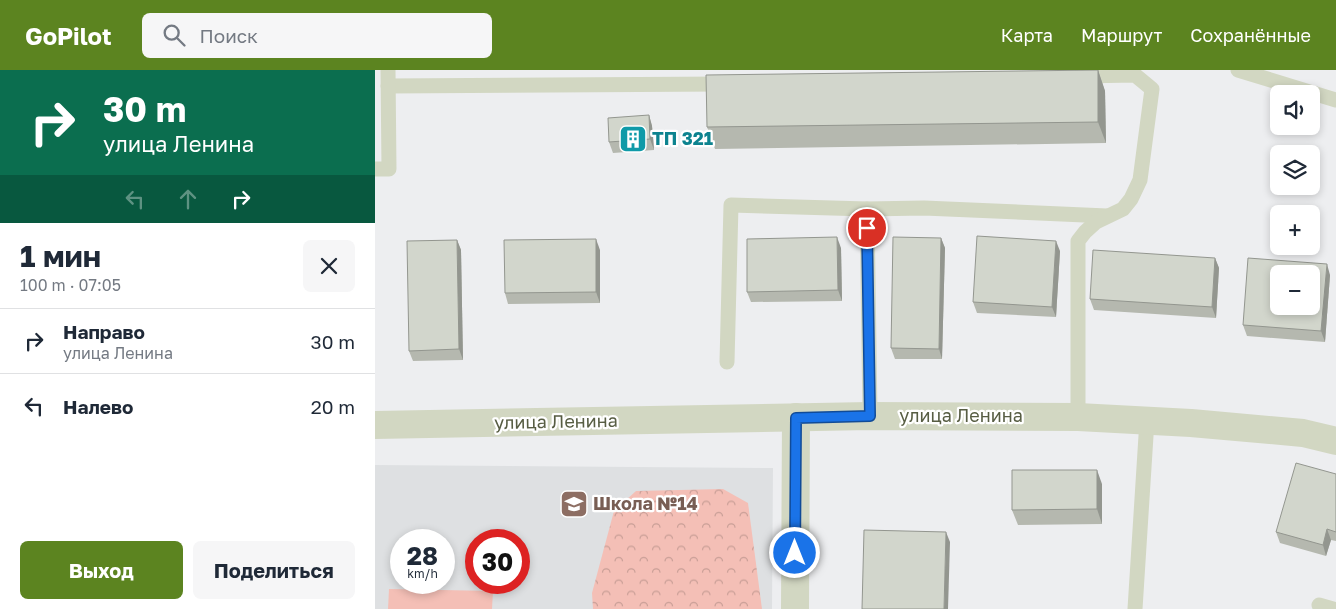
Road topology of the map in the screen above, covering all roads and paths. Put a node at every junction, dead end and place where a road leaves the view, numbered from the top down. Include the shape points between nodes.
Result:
1 (388, 70) edge
2 (1238, 70) edge
3 (1066, 77) edge
4 (741, 84) edge
5 (388, 86) junction
6 (1336, 100) edge
7 (375, 169) edge
8 (867, 209) junction
9 (1109, 216) junction
10 (727, 362) dead end
11 (870, 416) junction
12 (1078, 416) junction
13 (796, 418) junction
14 (1147, 420) junction
15 (375, 425) edge
16 (1336, 441) edge
17 (795, 609) edge
18 (1135, 609) edge

1 - 5 lane
2 - 6 lane
3 - 9 lane via 1135,75 1151,89 1141,180 1123,210
4 - 5 lane
5 - 7 lane via 389,169
8 - 9 lane via 924,208
8 - 10 lane via 731,205
8 - 11 lane
9 - 12 lane via 1096,222 1078,241
11 - 12 street, улица Ленина
11 - 13 street, улица Ленина
12 - 14 street, улица Ленина
13 - 15 street, улица Ленина
13 - 17 street
14 - 16 street, улица Ленина via 1303,432
14 - 18 lane

